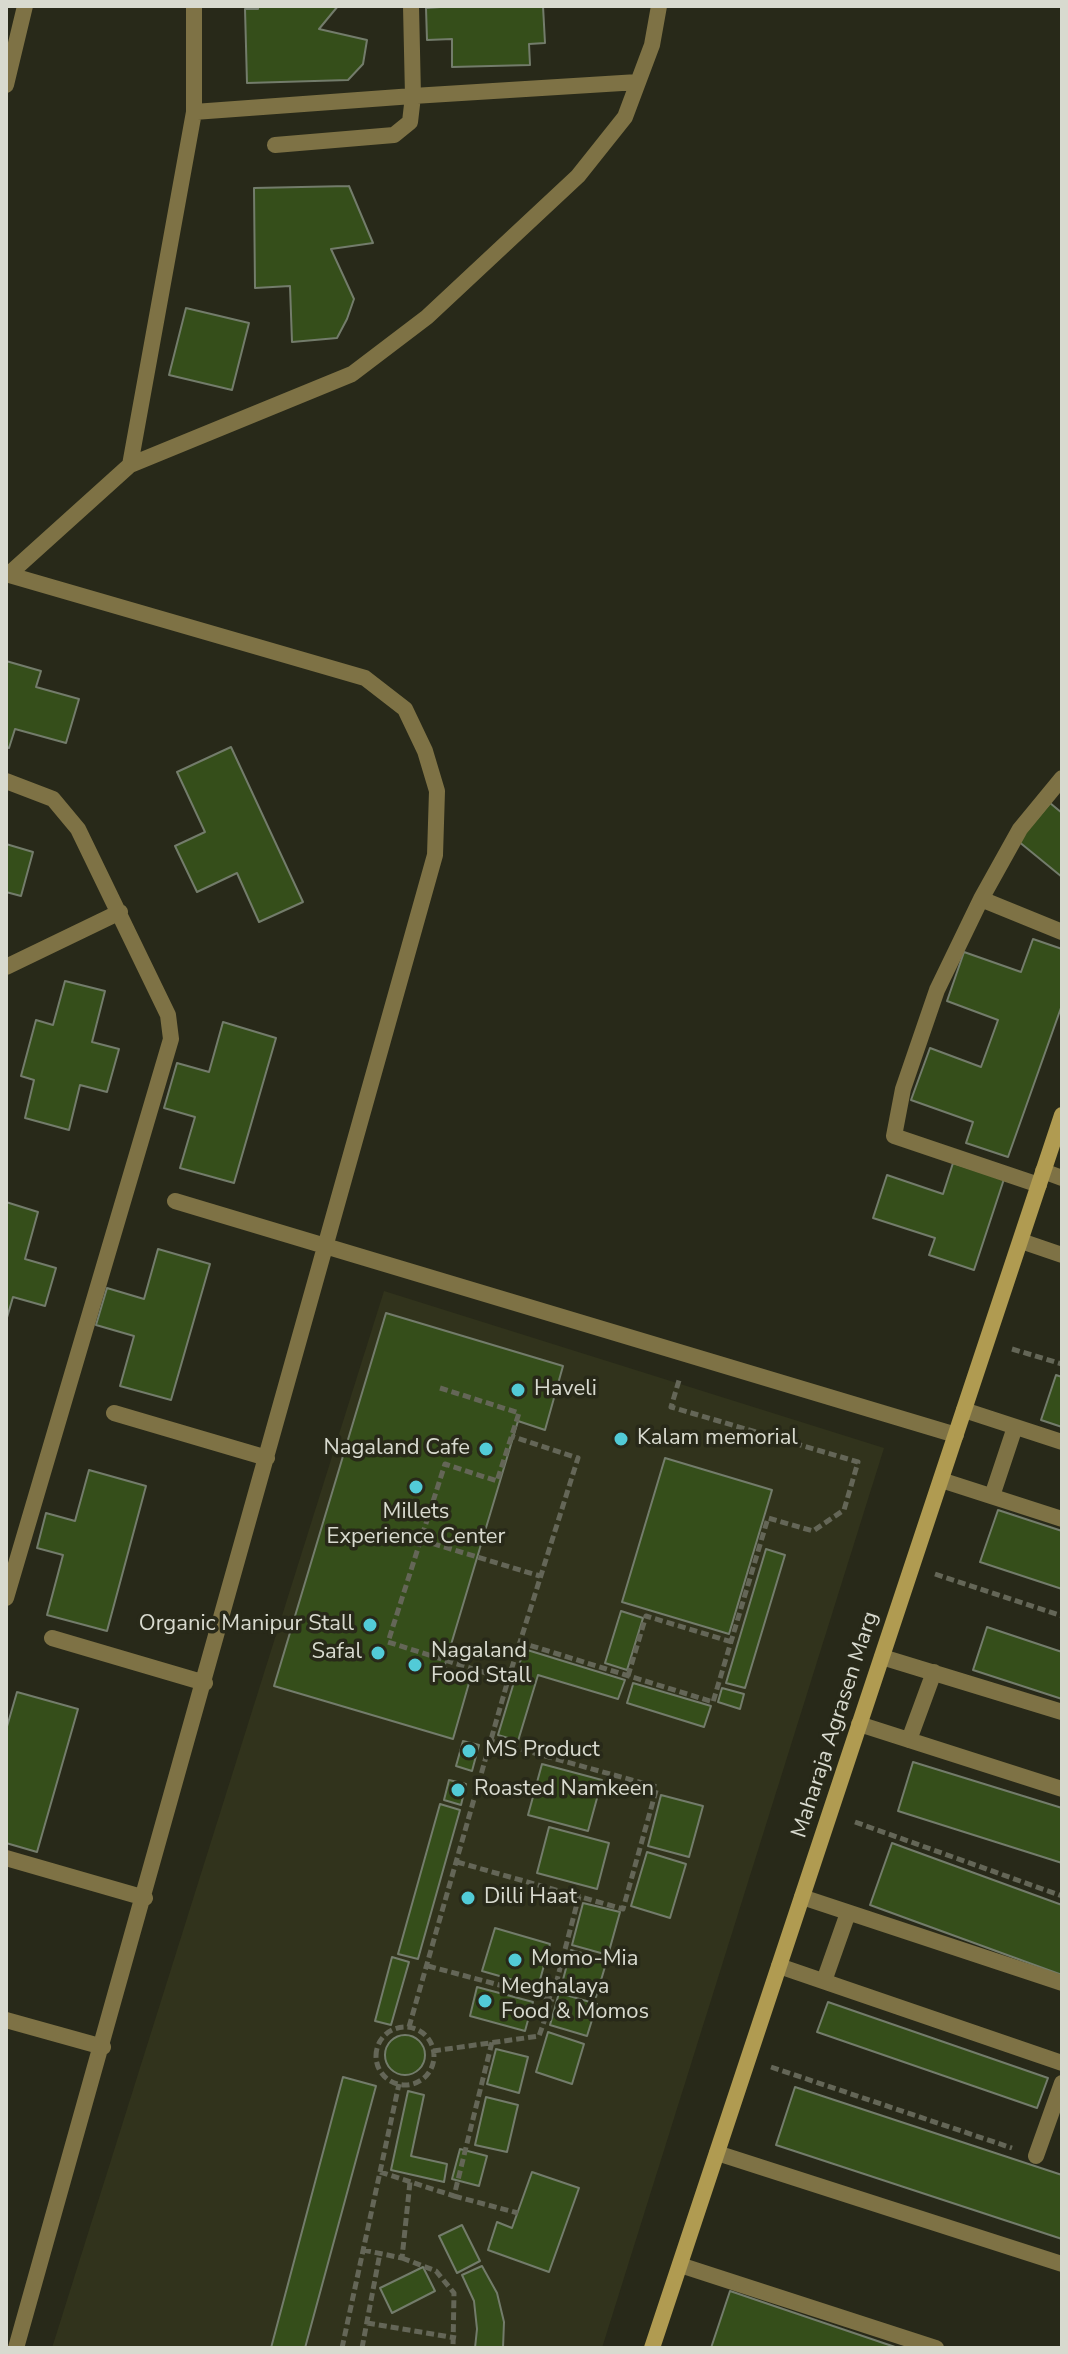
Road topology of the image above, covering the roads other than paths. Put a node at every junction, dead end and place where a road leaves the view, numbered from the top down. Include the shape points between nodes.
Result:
1 (25, 6) edge
2 (194, 6) edge
3 (411, 6) edge
4 (659, 6) edge
5 (638, 82) junction
6 (6, 85) edge
7 (413, 96) junction
8 (194, 112) junction
9 (275, 145) dead end
10 (130, 465) junction
11 (7, 575) edge
12 (1062, 778) edge
13 (6, 781) edge
14 (981, 899) junction
15 (120, 912) junction
16 (1062, 932) edge
17 (6, 967) edge
18 (1062, 1115) edge
19 (1041, 1178) junction
20 (1062, 1178) edge
21 (175, 1201) dead end
22 (1021, 1241) junction
23 (327, 1245) junction
24 (1062, 1255) edge
25 (964, 1410) junction
26 (114, 1413) dead end
27 (1015, 1427) junction
28 (956, 1435) junction
29 (1062, 1442) edge
30 (267, 1458) junction
31 (941, 1480) junction
32 (992, 1496) junction
33 (1062, 1519) edge
34 (6, 1598) edge
35 (52, 1638) dead end
36 (882, 1657) junction
37 (934, 1672) junction
38 (205, 1683) junction
39 (1062, 1712) edge
40 (859, 1724) junction
41 (909, 1740) junction
42 (1062, 1789) edge
43 (6, 1858) edge
44 (802, 1897) junction
45 (145, 1898) junction
46 (848, 1913) junction
47 (779, 1966) junction
48 (824, 1981) junction
49 (1062, 1983) edge
50 (6, 2020) edge
51 (103, 2047) junction
52 (1062, 2063) edge
53 (1062, 2083) edge
54 (717, 2153) junction
55 (1036, 2156) road end
56 (1062, 2264) edge
57 (680, 2265) junction
58 (16, 2348) edge
59 (652, 2348) edge
60 (936, 2348) edge

1 - 6 street
2 - 8 street
3 - 7 street
4 - 5 street
5 - 7 street
5 - 10 street via 625,117 578,176 402,336 352,374
7 - 8 street
7 - 9 street via 410,122 394,135
8 - 10 street
10 - 11 street
11 - 23 street via 365,678 405,709 437,791 435,855
12 - 14 street via 1020,829
13 - 15 street via 53,799 78,829
14 - 16 street
14 - 19 street via 937,990 903,1089 894,1136
15 - 17 street
15 - 34 street via 168,1015 171,1039
18 - 19 street, Maharaja Agrasen Marg
19 - 20 street
19 - 22 street, Maharaja Agrasen Marg
21 - 23 street
22 - 24 street
22 - 25 street, Maharaja Agrasen Marg
23 - 28 street
23 - 30 street
25 - 27 street
25 - 28 street, Maharaja Agrasen Marg
26 - 30 street
27 - 29 street
27 - 32 street
28 - 31 street, Maharaja Agrasen Marg
30 - 38 street
31 - 32 street
31 - 36 street, Maharaja Agrasen Marg
32 - 33 street
35 - 38 street
36 - 37 street
36 - 40 street, Maharaja Agrasen Marg
37 - 39 street
37 - 41 street
38 - 45 street
40 - 41 street
40 - 44 street, Maharaja Agrasen Marg
41 - 42 street
43 - 45 street
44 - 46 street
44 - 47 street, Maharaja Agrasen Marg
45 - 51 street
46 - 48 street
46 - 49 street
47 - 48 street
47 - 54 street, Maharaja Agrasen Marg
48 - 52 street
50 - 51 street
51 - 58 street
53 - 55 street
54 - 56 street
54 - 57 street, Maharaja Agrasen Marg
57 - 59 street, Maharaja Agrasen Marg
57 - 60 street

